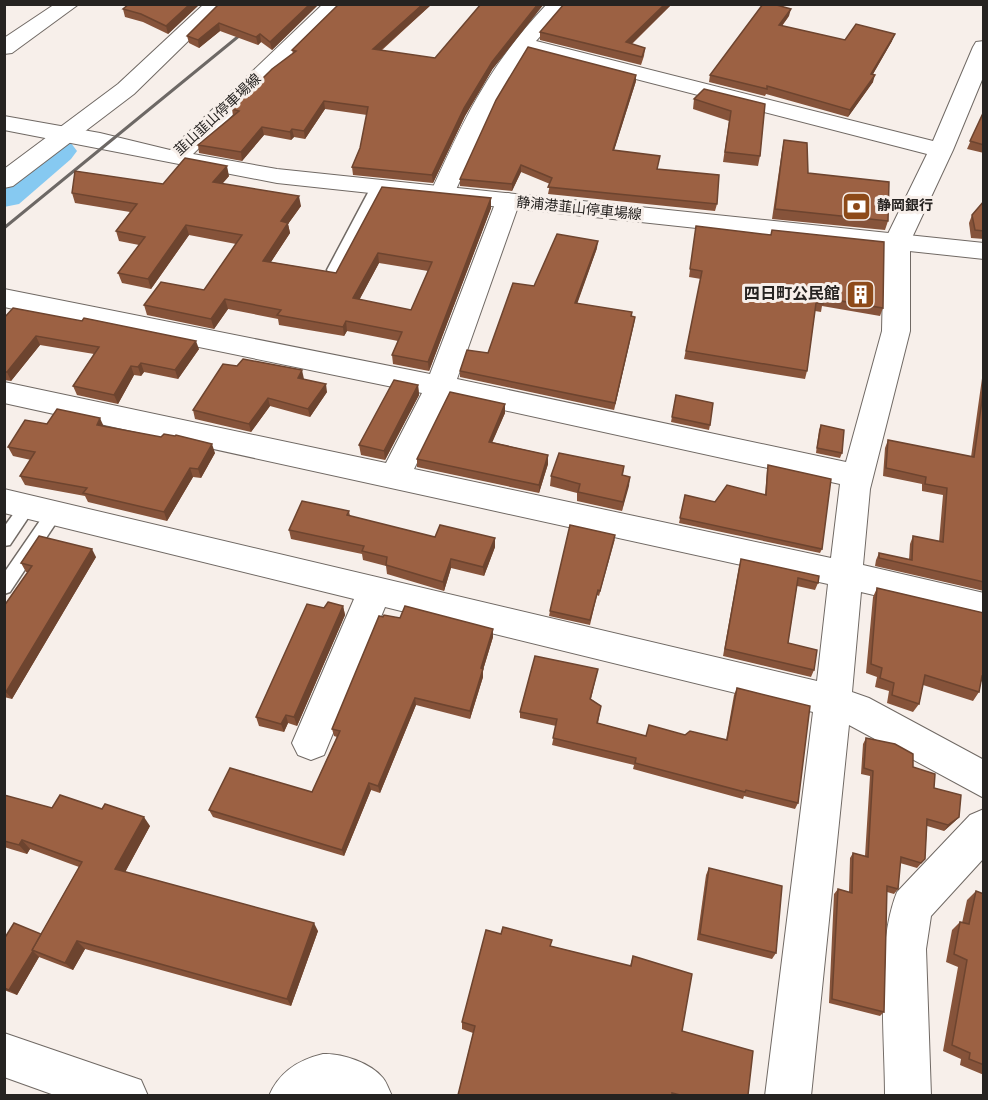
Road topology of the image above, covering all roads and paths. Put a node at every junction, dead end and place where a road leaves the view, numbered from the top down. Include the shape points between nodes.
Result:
1 (69, 4) edge
2 (216, 4) edge
3 (335, 4) edge
4 (559, 4) edge
5 (523, 44) junction
6 (984, 47) edge
7 (4, 48) edge
8 (4, 123) edge
9 (66, 133) junction
10 (940, 150) junction
11 (175, 158) junction
12 (4, 181) edge
13 (377, 187) junction
14 (442, 194) junction
15 (507, 201) junction
16 (897, 242) junction
17 (984, 251) edge
18 (334, 270) edge
19 (4, 298) edge
20 (440, 386) junction
21 (4, 392) edge
22 (857, 476) junction
23 (394, 477) junction
24 (29, 506) edge
25 (4, 540) edge
26 (844, 576) junction
27 (4, 587) edge
28 (375, 590) junction
29 (984, 607) edge
30 (833, 701) junction
31 (311, 743) dead end
32 (984, 780) edge
33 (984, 828) edge
34 (4, 1055) edge
35 (125, 1095) edge
36 (292, 1095) edge
37 (369, 1095) edge
38 (788, 1095) edge
39 (908, 1095) edge

1 - 7 street
2 - 9 street via 126,89
3 - 11 street, 韮山韮山停車場線
4 - 5 street
5 - 10 street
5 - 14 street via 480,108
6 - 10 street
8 - 9 street, 韮山韮山停車場線
9 - 11 street, 韮山韮山停車場線
9 - 12 street
10 - 16 street
11 - 13 street, 静浦港韮山停車場線 via 277,176
13 - 14 street, 静浦港韮山停車場線
13 - 18 lane
14 - 15 street, 静浦港韮山停車場線
15 - 16 street, 静浦港韮山停車場線
15 - 20 street
16 - 17 street, 静浦港韮山停車場線
16 - 22 street via 896,331
19 - 20 street
20 - 22 street
20 - 23 street
21 - 23 street
22 - 26 street
23 - 26 street
24 - 25 lane
24 - 27 lane
24 - 28 street
26 - 29 street
26 - 30 street
28 - 30 street
28 - 31 street
30 - 32 street
30 - 38 street
33 - 39 street via 912,907 905,949
34 - 35 street
36 - 37 street via 317,1077 333,1076

